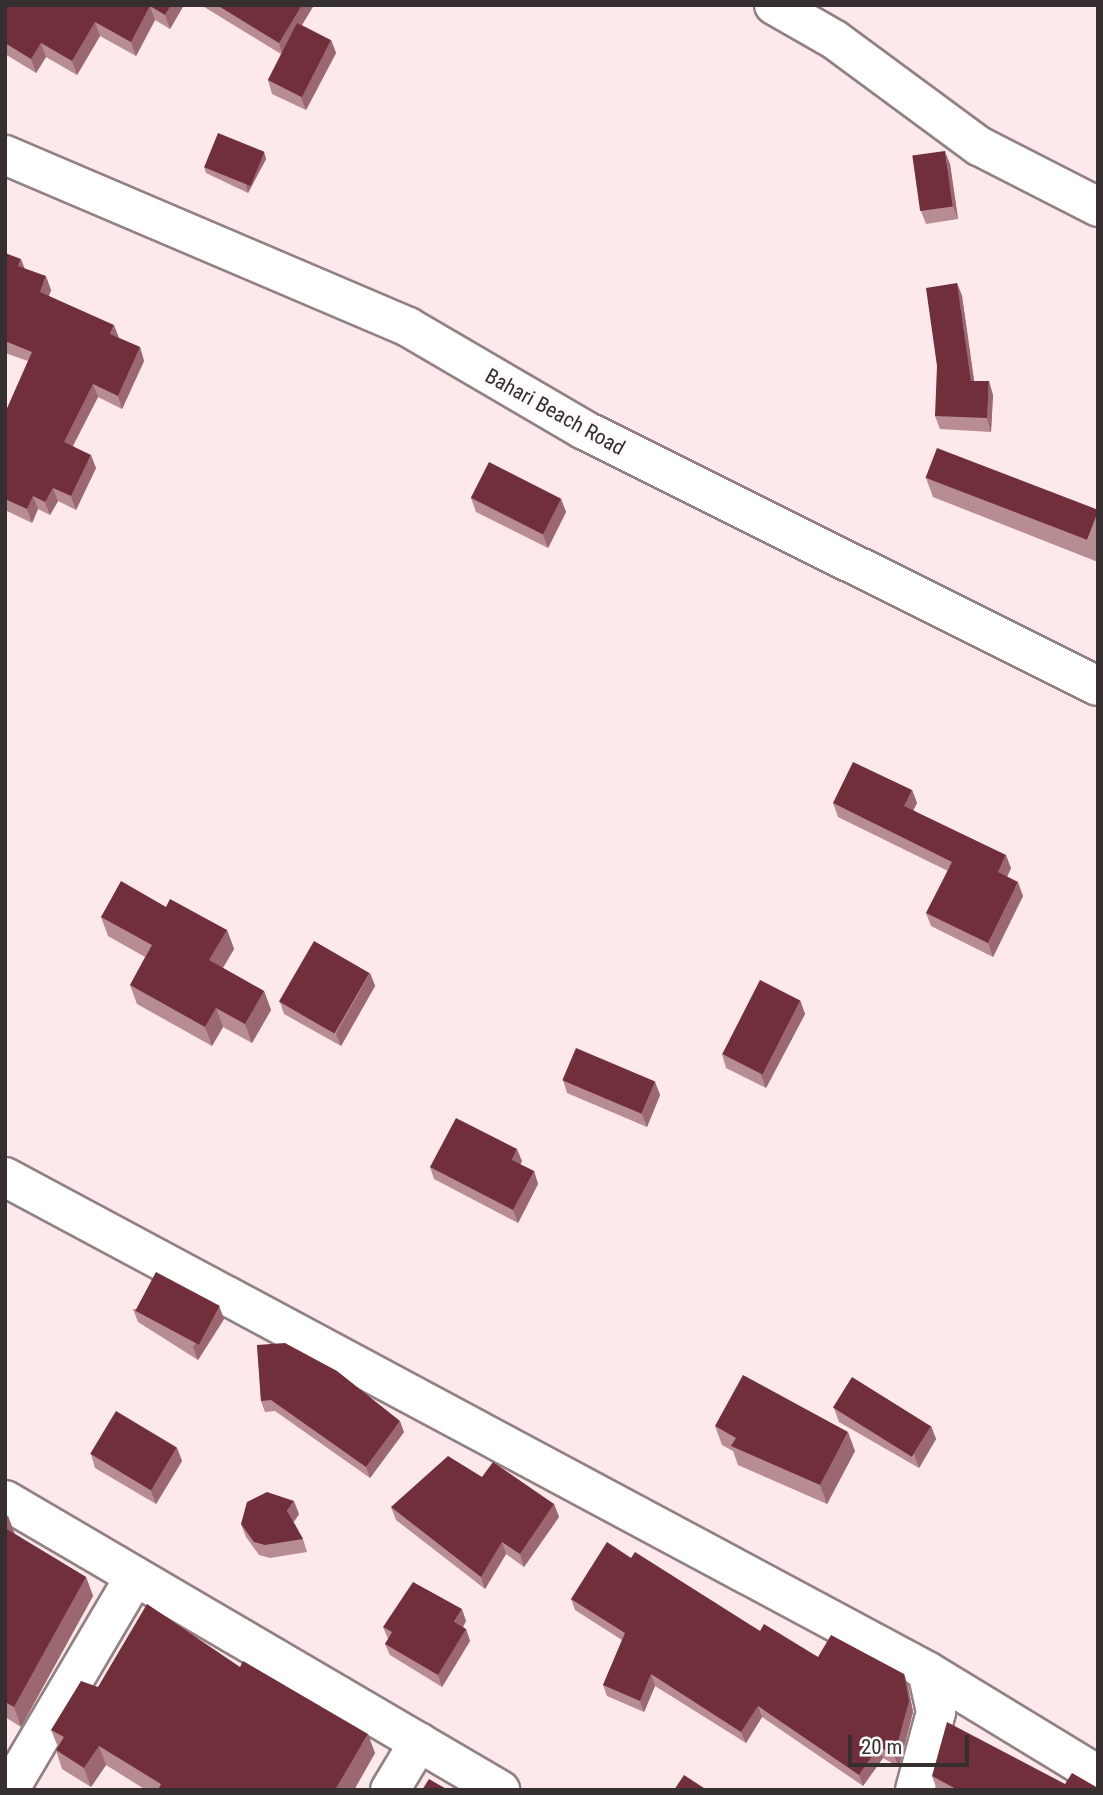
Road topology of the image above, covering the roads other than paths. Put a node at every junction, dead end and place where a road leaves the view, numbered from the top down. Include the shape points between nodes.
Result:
1 (774, 5) edge
2 (5, 155) edge
3 (1098, 207) edge
4 (1098, 686) edge
5 (5, 1177) edge
6 (5, 1500) edge
7 (135, 1576) junction
8 (927, 1671) junction
9 (419, 1742) junction
10 (1098, 1775) edge
11 (12, 1786) edge
12 (390, 1790) edge
13 (500, 1790) edge
14 (915, 1790) edge

1 - 3 street via 835,40 979,146
2 - 4 street, Bahari Beach Road via 408,327 583,430
5 - 8 street
6 - 7 street
7 - 9 street
7 - 11 street
8 - 10 street
8 - 14 street via 936,1712
9 - 12 street
9 - 13 street

